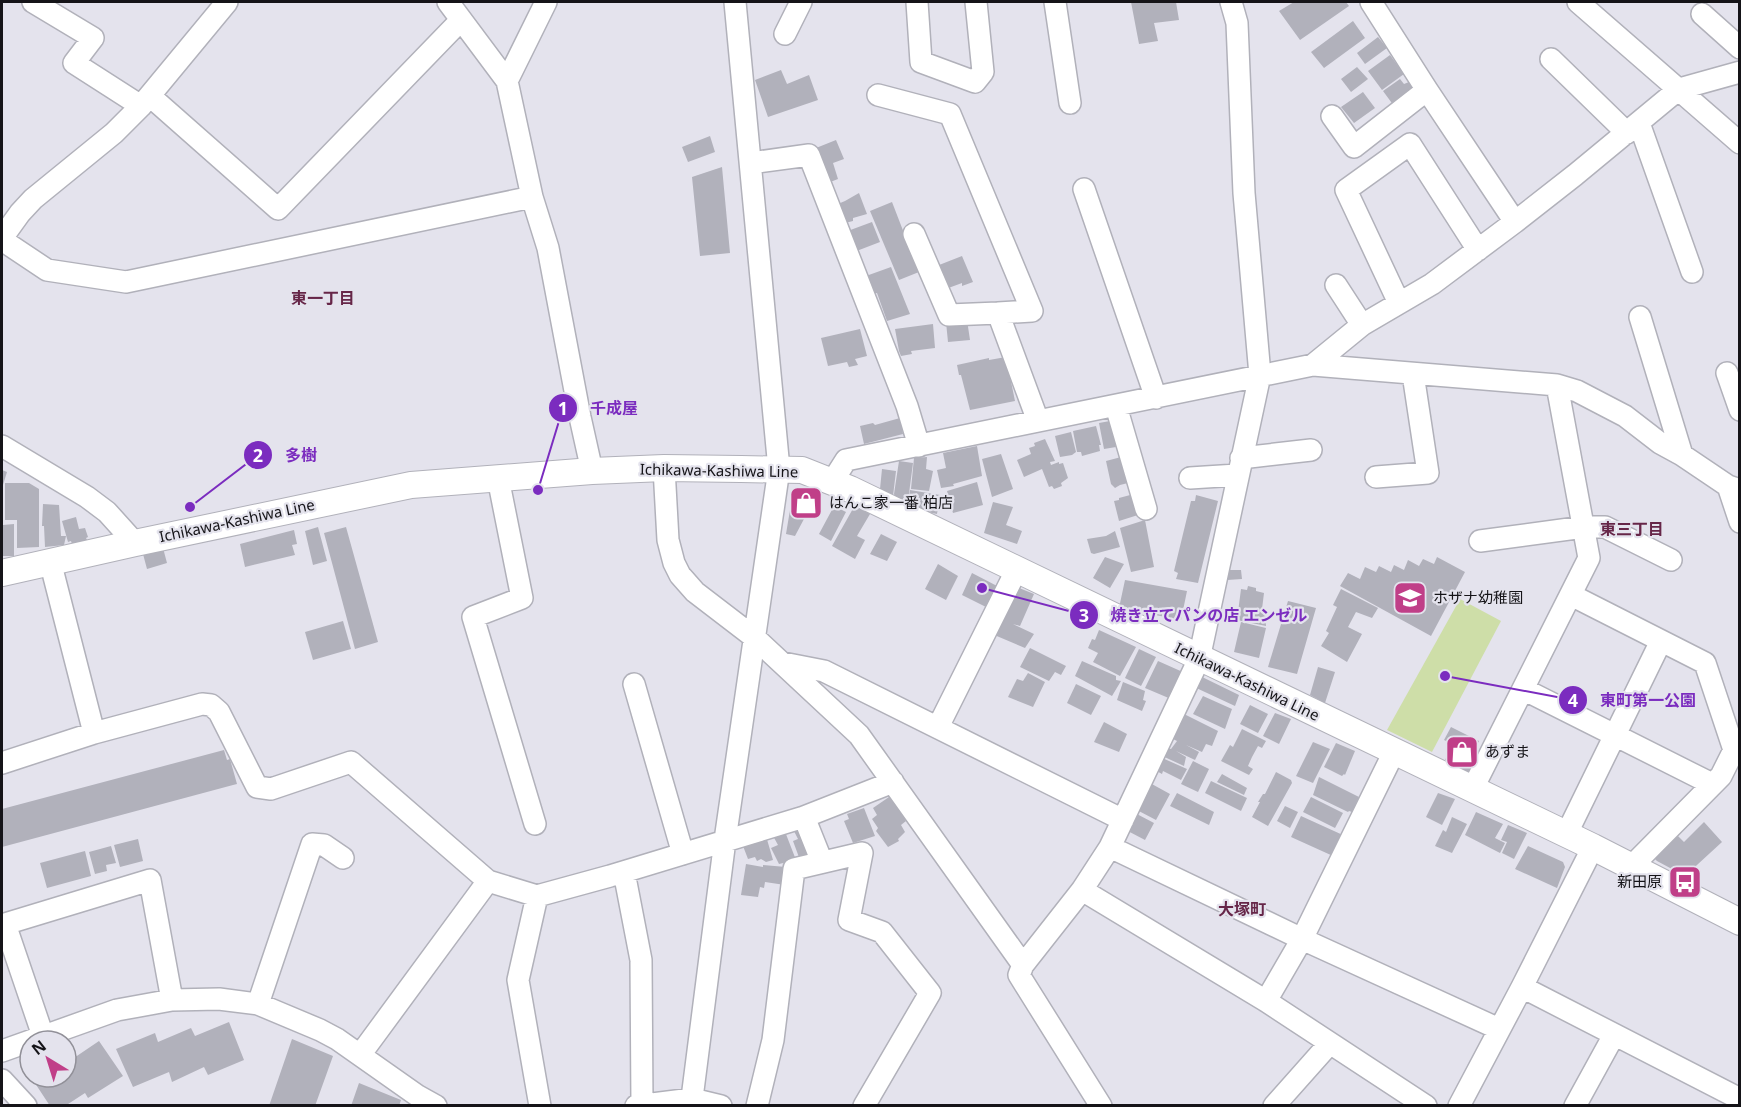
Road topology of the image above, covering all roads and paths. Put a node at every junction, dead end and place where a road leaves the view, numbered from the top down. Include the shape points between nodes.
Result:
1 (33, 2) edge
2 (227, 2) edge
3 (448, 2) edge
4 (546, 2) edge
5 (735, 2) edge
6 (801, 2) edge
7 (917, 2) edge
8 (976, 2) edge
9 (1055, 2) edge
10 (1231, 2) edge
11 (1371, 2) edge
12 (1578, 2) edge
13 (1702, 14) dead end
14 (461, 20) junction
15 (785, 34) dead end
16 (1740, 48) edge
17 (1551, 59) dead end
18 (1740, 72) edge
19 (507, 81) junction
20 (1679, 89) junction
21 (1427, 90) junction
22 (878, 95) dead end
23 (145, 101) junction
24 (1070, 103) dead end
25 (1332, 116) dead end
26 (1633, 128) junction
27 (1740, 143) edge
28 (751, 163) junction
29 (1084, 189) dead end
30 (532, 197) junction
31 (1515, 222) junction
32 (914, 234) dead end
33 (2, 239) edge
34 (1478, 250) junction
35 (1692, 272) dead end
36 (1336, 285) dead end
37 (1399, 303) junction
38 (998, 313) junction
39 (1640, 317) dead end
40 (1362, 325) junction
41 (1313, 365) junction
42 (1727, 373) dead end
43 (1413, 374) junction
44 (1260, 375) junction
45 (1557, 385) junction
46 (1156, 398) junction
47 (1116, 406) junction
48 (1740, 410) edge
49 (1038, 421) junction
50 (2, 446) edge
51 (919, 446) junction
52 (1311, 450) dead end
53 (1682, 455) junction
54 (1239, 466) junction
55 (664, 468) junction
56 (779, 469) junction
57 (592, 471) junction
58 (1376, 477) dead end
59 (498, 478) junction
60 (1190, 478) dead end
61 (832, 482) junction
62 (1734, 488) edge
63 (1146, 509) dead end
64 (1740, 522) edge
65 (1584, 527) junction
66 (1480, 542) dead end
67 (135, 543) junction
68 (1671, 560) dead end
69 (50, 561) junction
70 (5, 570) edge
71 (1016, 571) junction
72 (1571, 596) junction
73 (755, 638) junction
74 (1661, 641) junction
75 (1199, 659) junction
76 (783, 663) junction
77 (634, 684) dead end
78 (1523, 689) junction
79 (938, 727) junction
80 (93, 733) junction
81 (1614, 735) junction
82 (1394, 752) junction
83 (2, 763) edge
84 (894, 782) junction
85 (1713, 784) junction
86 (1472, 790) junction
87 (804, 817) junction
88 (1123, 820) junction
89 (535, 824) dead end
90 (1566, 834) junction
91 (725, 840) junction
92 (1110, 847) junction
93 (1593, 847) junction
94 (683, 854) junction
95 (343, 858) dead end
96 (822, 862) junction
97 (1631, 867) junction
98 (624, 872) junction
99 (488, 880) junction
100 (1082, 890) junction
101 (537, 896) junction
102 (1740, 922) edge
103 (1302, 939) junction
104 (1023, 965) junction
105 (1522, 987) junction
106 (172, 1000) junction
107 (1266, 1001) junction
108 (258, 1004) junction
109 (41, 1029) edge
110 (63, 1029) edge
111 (1499, 1029) junction
112 (1614, 1035) junction
113 (1330, 1043) junction
114 (18, 1045) edge
115 (2, 1051) edge
116 (360, 1055) junction
117 (2, 1080) edge
118 (1740, 1099) edge
119 (692, 1102) edge
120 (23, 1105) edge
121 (642, 1105) edge
122 (436, 1106) edge
123 (540, 1106) edge
124 (636, 1106) edge
125 (721, 1106) edge
126 (757, 1106) edge
127 (864, 1106) edge
128 (1101, 1106) edge
129 (1274, 1106) edge
130 (1426, 1106) edge
131 (1459, 1106) edge
132 (1575, 1106) edge

1 - 23 street via 93,38 74,63
2 - 23 street
3 - 14 street
4 - 19 street
5 - 28 street
6 - 15 street
7 - 8 street via 921,62 975,82 982,72
9 - 24 street
10 - 44 street via 1237,24 1244,193
11 - 21 street
12 - 20 street
13 - 16 street
14 - 19 street
14 - 23 street via 278,209
17 - 26 street
18 - 20 street
19 - 30 street
20 - 26 street
20 - 27 street
21 - 25 street via 1354,147
21 - 31 street
22 - 38 street via 950,114 1032,311
23 - 33 street via 114,133 33,199
26 - 31 street
26 - 35 street
28 - 51 street via 809,155
28 - 56 street
29 - 46 street
30 - 33 street via 126,282 47,270
30 - 57 street via 548,248
31 - 34 street
32 - 38 street via 949,315
34 - 37 street
34 - 37 street via 1410,144 1346,190
36 - 40 street
37 - 40 street
38 - 49 street
39 - 53 street
40 - 41 street
41 - 43 street
41 - 44 street
42 - 48 street
43 - 45 street
43 - 58 street via 1428,473
44 - 46 street
44 - 54 street
45 - 53 street via 1624,416
45 - 65 street
46 - 47 street
47 - 49 street
47 - 63 street
49 - 51 street
50 - 67 street via 87,497 107,512
51 - 61 street via 846,460
52 - 54 street
53 - 62 street
54 - 60 street
54 - 75 street
55 - 56 main road, Ichikawa-Kashiwa Line
55 - 57 main road, Ichikawa-Kashiwa Line
55 - 73 street via 668,540 680,576
56 - 61 main road, Ichikawa-Kashiwa Line via 802,470
56 - 73 street
57 - 59 main road, Ichikawa-Kashiwa Line
59 - 67 main road, Ichikawa-Kashiwa Line via 411,486
59 - 89 street via 522,598 473,617
61 - 71 main road, Ichikawa-Kashiwa Line
62 - 64 street
65 - 66 street
65 - 68 street via 1605,527
65 - 72 street via 1588,558
67 - 69 main road, Ichikawa-Kashiwa Line
69 - 70 main road, Ichikawa-Kashiwa Line
69 - 80 street
71 - 75 main road, Ichikawa-Kashiwa Line
71 - 79 street
72 - 74 street
72 - 78 street
73 - 76 street
73 - 91 street
74 - 81 street
74 - 85 street via 1705,663 1734,750
75 - 82 main road, Ichikawa-Kashiwa Line
75 - 88 street
76 - 79 street via 824,670
76 - 84 street via 859,735
77 - 94 street
78 - 81 street
78 - 86 street
79 - 88 street
80 - 83 street
80 - 99 street via 202,704 211,705 219,712 257,787 271,789 351,762
81 - 85 street
81 - 90 street
82 - 86 main road, Ichikawa-Kashiwa Line
82 - 103 street
84 - 87 street
84 - 104 street
85 - 97 street
86 - 90 main road, Ichikawa-Kashiwa Line
87 - 91 street
87 - 96 street
88 - 92 street
90 - 93 main road, Ichikawa-Kashiwa Line
91 - 94 street
91 - 119 street
92 - 100 street
92 - 103 street
93 - 97 main road, Ichikawa-Kashiwa Line
93 - 105 street
94 - 98 street
95 - 108 street via 324,845 312,844
96 - 126 street via 794,869 773,1040
96 - 127 street via 862,853 849,920 882,932 930,993
97 - 102 main road, Ichikawa-Kashiwa Line
98 - 101 street
98 - 121 street via 641,960
99 - 101 street
99 - 116 street
100 - 104 street
100 - 107 street
101 - 123 street via 518,980
103 - 107 street
103 - 111 street
104 - 128 street via 1019,975
105 - 111 street
105 - 112 street
106 - 108 street via 219,999
106 - 109 street via 150,880 5,924
106 - 110 street via 117,1010
107 - 113 street
108 - 116 street via 320,1030
111 - 131 street
112 - 118 street
112 - 132 street
113 - 129 street
113 - 130 street
114 - 115 street
116 - 122 street
117 - 120 street
119 - 121 street
119 - 125 street
121 - 124 street

